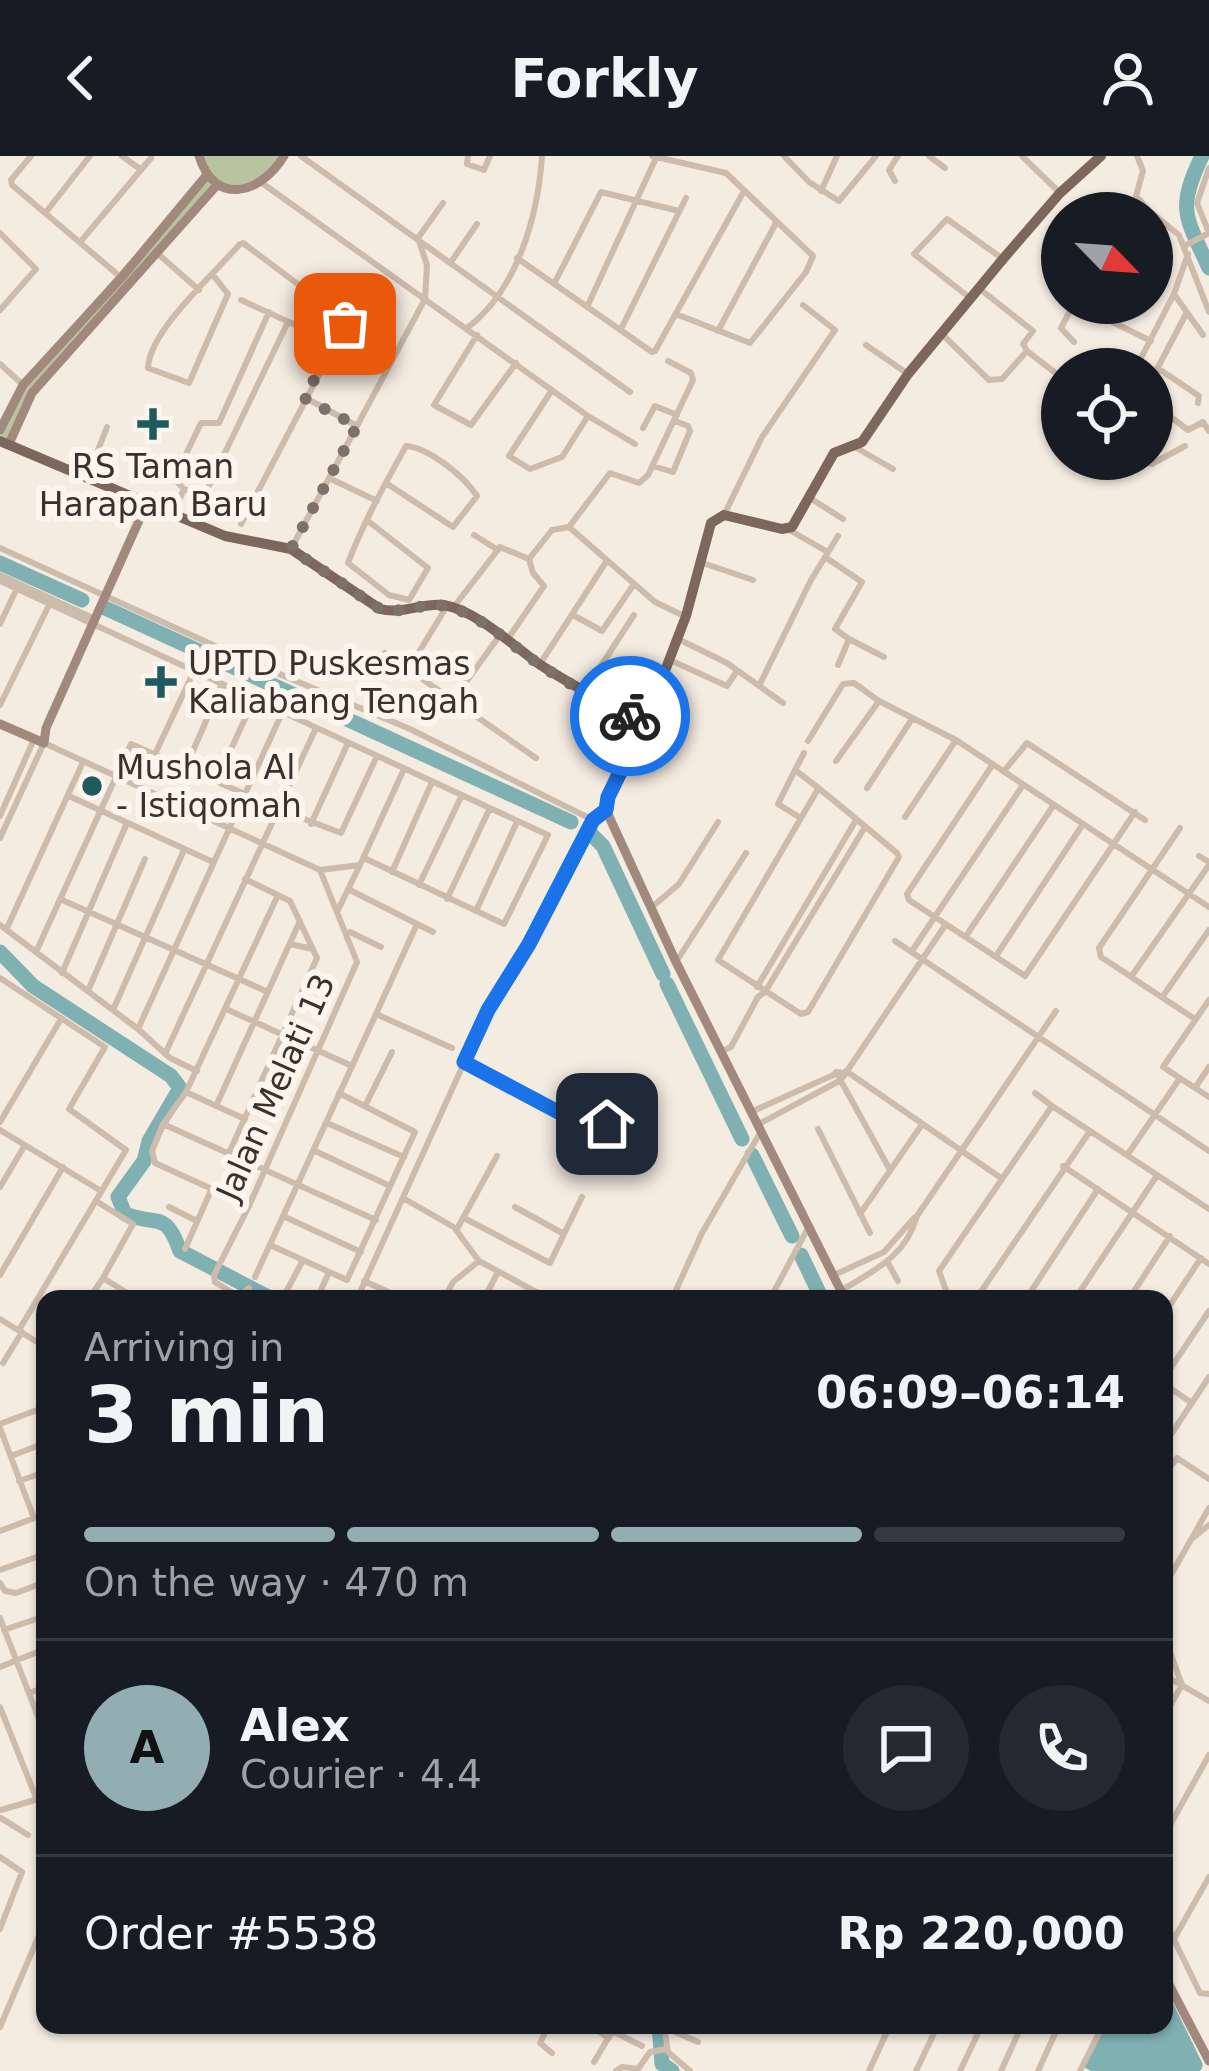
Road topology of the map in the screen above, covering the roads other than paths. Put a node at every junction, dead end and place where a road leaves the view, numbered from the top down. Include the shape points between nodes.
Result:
1 (32, 156) edge
2 (90, 156) edge
3 (122, 156) edge
4 (199, 156) edge
5 (284, 156) edge
6 (301, 156) edge
7 (468, 156) edge
8 (490, 156) edge
9 (542, 156) edge
10 (784, 156) edge
11 (836, 156) edge
12 (876, 156) edge
13 (898, 156) edge
14 (929, 156) edge
15 (1022, 156) edge
16 (1101, 156) edge
17 (1137, 156) edge
18 (654, 157) edge
19 (152, 158) edge
20 (670, 159) edge
21 (946, 168) dead end
22 (1209, 168) edge
23 (140, 169) junction
24 (206, 176) junction
25 (895, 181) dead end
26 (262, 183) junction
27 (217, 184) junction
28 (821, 190) junction
29 (744, 191) junction
30 (1059, 192) edge
31 (1061, 192) edge
32 (1137, 192) edge
33 (686, 198) dead end
34 (640, 199) junction
35 (443, 203) dead end
36 (679, 211) junction
37 (46, 212) junction
38 (1041, 215) edge
39 (477, 224) dead end
40 (776, 224) junction
41 (1173, 228) edge
42 (0, 233) edge
43 (1208, 234) edge
44 (418, 238) junction
45 (81, 241) junction
46 (148, 244) junction
47 (1188, 247) junction
48 (158, 254) junction
49 (517, 258) junction
50 (1003, 259) junction
51 (451, 262) junction
52 (212, 275) junction
53 (126, 281) junction
54 (554, 284) junction
55 (199, 290) junction
56 (976, 294) junction
57 (1174, 294) junction
58 (501, 297) junction
59 (425, 299) junction
60 (241, 300) dead end
61 (803, 305) dead end
62 (587, 307) junction
63 (0, 310) edge
64 (269, 312) junction
65 (1209, 312) edge
66 (676, 314) junction
67 (1186, 314) junction
68 (288, 322) junction
69 (1062, 324) edge
70 (1117, 324) edge
71 (302, 328) dead end
72 (467, 328) junction
73 (620, 330) junction
74 (718, 331) junction
75 (1203, 334) dead end
76 (477, 335) junction
77 (945, 337) dead end
78 (1151, 341) junction
79 (1074, 342) dead end
80 (866, 345) dead end
81 (1147, 348) edge
82 (1168, 348) edge
83 (1027, 351) junction
84 (668, 361) dead end
85 (1041, 362) edge
86 (516, 363) junction
87 (0, 364) edge
88 (908, 374) junction
89 (1173, 383) edge
90 (28, 389) junction
91 (553, 389) junction
92 (630, 392) dead end
93 (304, 398) junction
94 (1198, 404) dead end
95 (588, 416) junction
96 (676, 418) junction
97 (1173, 419) edge
98 (357, 426) junction
99 (107, 428) dead end
100 (643, 428) dead end
101 (0, 430) edge
102 (1209, 431) edge
103 (4, 442) edge
104 (635, 444) dead end
105 (853, 446) junction
106 (1185, 446) dead end
107 (1173, 453) edge
108 (653, 466) junction
109 (893, 469) dead end
110 (329, 478) junction
111 (86, 479) junction
112 (386, 483) junction
113 (184, 489) junction
114 (810, 498) junction
115 (376, 501) junction
116 (146, 505) junction
117 (172, 515) junction
118 (724, 515) junction
119 (843, 519) dead end
120 (368, 521) junction
121 (241, 524) dead end
122 (569, 527) junction
123 (788, 529) junction
124 (474, 535) dead end
125 (838, 536) dead end
126 (0, 548) edge
127 (291, 549) junction
128 (497, 550) junction
129 (826, 555) junction
130 (530, 559) junction
131 (606, 562) junction
132 (700, 562) junction
133 (0, 578) edge
134 (753, 580) dead end
135 (634, 584) junction
136 (16, 588) junction
137 (105, 597) junction
138 (50, 603) junction
139 (450, 607) junction
140 (573, 615) junction
141 (634, 615) dead end
142 (686, 616) junction
143 (95, 619) junction
144 (0, 624) edge
145 (503, 638) junction
146 (849, 639) junction
147 (678, 640) junction
148 (385, 653) dead end
149 (884, 657) dead end
150 (670, 660) junction
151 (540, 664) junction
152 (838, 664) dead end
153 (408, 670) junction
154 (737, 670) junction
155 (194, 671) junction
156 (222, 684) junction
157 (759, 686) junction
158 (584, 692) junction
159 (2, 695) edge
160 (254, 699) junction
161 (452, 700) junction
162 (879, 701) junction
163 (783, 703) dead end
164 (0, 705) edge
165 (282, 713) junction
166 (912, 718) junction
167 (644, 723) junction
168 (0, 724) edge
169 (316, 728) junction
170 (137, 730) dead end
171 (956, 740) junction
172 (39, 741) junction
173 (808, 741) dead end
174 (348, 743) junction
175 (131, 744) junction
176 (804, 753) dead end
177 (155, 755) junction
178 (377, 756) junction
179 (536, 758) dead end
180 (836, 761) dead end
181 (83, 762) junction
182 (993, 764) junction
183 (186, 766) junction
184 (405, 769) junction
185 (795, 770) junction
186 (1004, 770) junction
187 (115, 776) junction
188 (216, 782) junction
189 (431, 782) junction
190 (1023, 785) junction
191 (867, 788) dead end
192 (818, 789) junction
193 (245, 794) junction
194 (68, 796) junction
195 (461, 797) junction
196 (1053, 806) junction
197 (278, 809) junction
198 (99, 810) junction
199 (489, 810) junction
200 (606, 810) junction
201 (1135, 812) junction
202 (3, 817) edge
203 (905, 817) dead end
204 (799, 818) junction
205 (856, 820) junction
206 (1145, 820) dead end
207 (517, 822) junction
208 (718, 822) dead end
209 (592, 823) junction
210 (127, 824) junction
211 (311, 824) junction
212 (1083, 824) junction
213 (865, 827) junction
214 (229, 828) junction
215 (1180, 829) dead end
216 (0, 838) edge
217 (261, 844) junction
218 (1112, 844) junction
219 (184, 850) junction
220 (746, 853) dead end
221 (1198, 856) dead end
222 (146, 860) dead end
223 (213, 862) junction
224 (362, 862) junction
225 (1209, 863) edge
226 (1151, 869) junction
227 (320, 870) junction
228 (392, 872) junction
229 (245, 879) junction
230 (419, 885) junction
231 (348, 889) junction
232 (278, 895) junction
233 (1189, 895) junction
234 (60, 898) junction
235 (447, 898) junction
236 (807, 902) junction
237 (652, 907) junction
238 (816, 907) junction
239 (1209, 907) edge
240 (338, 910) junction
241 (90, 911) junction
242 (475, 912) junction
243 (935, 917) junction
244 (300, 921) junction
245 (117, 924) junction
246 (417, 924) junction
247 (946, 924) junction
248 (3, 927) edge
249 (347, 930) junction
250 (1209, 930) edge
251 (434, 932) dead end
252 (966, 936) junction
253 (147, 938) junction
254 (895, 941) dead end
255 (290, 944) junction
256 (381, 947) dead end
257 (314, 949) junction
258 (174, 951) junction
259 (912, 951) junction
260 (36, 952) junction
261 (996, 956) junction
262 (923, 958) junction
263 (676, 962) junction
264 (207, 966) junction
265 (62, 973) junction
266 (1131, 977) junction
267 (0, 978) edge
268 (239, 980) junction
269 (757, 986) junction
270 (88, 991) junction
271 (268, 992) junction
272 (762, 994) junction
273 (1163, 997) junction
274 (1209, 1000) edge
275 (226, 1009) junction
276 (113, 1010) junction
277 (1056, 1011) dead end
278 (376, 1014) junction
279 (62, 1019) junction
280 (1196, 1019) junction
281 (254, 1022) junction
282 (138, 1029) junction
283 (282, 1035) junction
284 (1037, 1037) junction
285 (452, 1048) dead end
286 (317, 1051) junction
287 (722, 1051) junction
288 (392, 1052) dead end
289 (165, 1054) junction
290 (464, 1062) junction
291 (352, 1066) junction
292 (1209, 1067) edge
293 (197, 1071) junction
294 (842, 1074) junction
295 (1180, 1078) junction
296 (1196, 1088) junction
297 (801, 1089) junction
298 (186, 1092) junction
299 (339, 1093) junction
300 (1035, 1093) dead end
301 (1209, 1097) edge
302 (805, 1099) junction
303 (617, 1103) dead end
304 (216, 1106) junction
305 (365, 1106) junction
306 (1052, 1106) junction
307 (751, 1112) junction
308 (1155, 1114) junction
309 (245, 1118) junction
310 (327, 1123) junction
311 (163, 1124) junction
312 (0, 1126) edge
313 (921, 1126) junction
314 (818, 1129) dead end
315 (1090, 1131) junction
316 (757, 1133) junction
317 (25, 1145) junction
318 (314, 1151) junction
319 (1209, 1151) edge
320 (229, 1153) junction
321 (961, 1153) junction
322 (1128, 1155) junction
323 (497, 1156) dead end
324 (404, 1157) junction
325 (1063, 1166) junction
326 (63, 1167) junction
327 (265, 1169) junction
328 (890, 1170) junction
329 (1157, 1176) junction
330 (1002, 1179) junction
331 (299, 1184) junction
332 (390, 1186) junction
333 (0, 1187) edge
334 (212, 1188) junction
335 (1098, 1189) junction
336 (101, 1191) junction
337 (403, 1198) junction
338 (582, 1198) dead end
339 (96, 1201) junction
340 (249, 1206) junction
341 (514, 1207) dead end
342 (169, 1208) dead end
343 (1209, 1209) edge
344 (1135, 1212) junction
345 (860, 1214) junction
346 (283, 1216) junction
347 (917, 1216) junction
348 (464, 1219) junction
349 (376, 1220) junction
350 (197, 1221) junction
351 (809, 1227) junction
352 (456, 1229) junction
353 (870, 1233) dead end
354 (564, 1234) junction
355 (1170, 1237) junction
356 (270, 1245) junction
357 (185, 1249) dead end
358 (361, 1252) junction
359 (303, 1260) junction
360 (479, 1261) junction
361 (1205, 1261) edge
362 (888, 1263) junction
363 (498, 1271) junction
364 (329, 1272) junction
365 (0, 1276) edge
366 (834, 1276) junction
367 (103, 1277) junction
368 (255, 1277) dead end
369 (364, 1281) junction
370 (898, 1281) dead end
371 (50, 1290) edge
372 (95, 1290) edge
373 (123, 1290) edge
374 (227, 1290) edge
375 (287, 1290) edge
376 (321, 1290) edge
377 (360, 1290) edge
378 (384, 1290) edge
379 (449, 1290) edge
380 (488, 1290) edge
381 (533, 1290) edge
382 (677, 1290) edge
383 (775, 1290) edge
384 (841, 1290) edge
385 (850, 1290) edge
386 (946, 1290) edge
387 (982, 1290) edge
388 (1032, 1290) edge
389 (1081, 1290) edge
390 (1135, 1290) edge
391 (1173, 1302) edge
392 (36, 1310) edge
393 (1209, 1311) edge
394 (0, 1319) edge
395 (20, 1331) junction
396 (36, 1341) edge
397 (4, 1358) edge
398 (1173, 1367) edge
399 (1209, 1377) edge
400 (1173, 1388) edge
401 (1192, 1403) junction
402 (36, 1411) edge
403 (0, 1426) edge
404 (1173, 1432) edge
405 (36, 1446) edge
406 (11, 1456) junction
407 (1173, 1464) edge
408 (36, 1475) edge
409 (1209, 1478) edge
410 (20, 1481) junction
411 (1209, 1508) edge
412 (0, 1515) edge
413 (34, 1518) joint
414 (1209, 1525) edge
415 (3, 1530) edge
416 (1191, 1540) junction
417 (36, 1557) edge
418 (0, 1570) edge
419 (1173, 1571) edge
420 (0, 1583) edge
421 (36, 1585) edge
422 (0, 1618) edge
423 (36, 1619) edge
424 (4, 1630) junction
425 (36, 1653) edge
426 (17, 1660) junction
427 (1173, 1660) edge
428 (0, 1666) edge
429 (1173, 1680) edge
430 (1182, 1685) junction
431 (36, 1690) edge
432 (29, 1693) junction
433 (1209, 1700) edge
434 (1173, 1701) edge
435 (0, 1707) edge
436 (36, 1711) edge
437 (1209, 1755) edge
438 (36, 1788) edge
439 (36, 1801) edge
440 (1, 1814) edge
441 (1173, 1820) edge
442 (28, 1835) dead end
443 (0, 1857) edge
444 (1209, 1877) edge
445 (0, 1929) edge
446 (1174, 1939) joint
447 (36, 1942) edge
448 (1173, 1992) edge
449 (1209, 1994) edge
450 (0, 1996) edge
451 (11, 2001) junction
452 (0, 2027) edge
453 (544, 2034) edge
454 (610, 2034) edge
455 (618, 2034) edge
456 (663, 2034) edge
457 (681, 2034) edge
458 (886, 2034) edge
459 (932, 2034) edge
460 (978, 2034) edge
461 (1018, 2034) edge
462 (1055, 2034) edge
463 (1098, 2034) edge
464 (698, 2042) dead end
465 (642, 2046) dead end
466 (660, 2050) junction
467 (551, 2053) dead end
468 (1209, 2061) edge
469 (594, 2062) dead end
470 (1081, 2068) edge
471 (640, 2070) edge
472 (616, 2071) edge
473 (690, 2071) edge
474 (868, 2071) edge
475 (916, 2071) edge
476 (960, 2071) edge
477 (1000, 2071) edge
478 (1038, 2071) edge
479 (1091, 2071) edge

1 - 37 street via 10,184
2 - 37 street
3 - 23 street
4 - 24 street
5 - 26 street
6 - 44 street
7 - 8 street via 467,164 486,170
9 - 49 street
10 - 28 street
11 - 28 street
12 - 28 street via 842,199
13 - 25 street via 889,170
14 - 21 street
15 - 30 street
16 - 31 main road
17 - 32 street
18 - 20 street
18 - 34 street
19 - 23 street
20 - 29 street via 721,171
22 - 43 street via 1197,208
23 - 45 street
24 - 27 street
24 - 46 street
26 - 27 street
26 - 59 street
27 - 48 street
29 - 40 street
29 - 66 street
33 - 36 street
34 - 36 street
34 - 54 street via 602,192
34 - 62 street
35 - 44 street
36 - 73 street
37 - 45 street
38 - 50 main road
39 - 51 street
40 - 74 street
40 - 74 street via 812,254 806,272 753,342
41 - 47 street
42 - 63 street via 36,269
43 - 47 street
44 - 51 street
44 - 59 street
45 - 53 street
46 - 48 street
46 - 53 street
47 - 57 street
47 - 65 street
48 - 53 street
48 - 55 street
49 - 54 street
49 - 58 street
50 - 56 main road
50 - 56 street via 947,219 914,254
51 - 58 street
52 - 55 street
52 - 55 street via 228,293 187,385 147,366 156,340
52 - 93 street via 246,244 346,318
53 - 90 street
54 - 62 street
56 - 83 street via 1033,331
56 - 88 main road
57 - 67 street
57 - 78 street
58 - 72 street
58 - 92 street
59 - 72 street
59 - 98 street
60 - 64 street
61 - 118 street via 835,330 762,437
62 - 73 street
64 - 68 street
64 - 113 street via 219,423 201,423 174,479
66 - 73 street via 654,351
66 - 74 street
67 - 75 street
67 - 82 street
68 - 71 street
68 - 113 street via 204,496
69 - 79 street
70 - 78 street
72 - 76 street
76 - 86 street
76 - 86 street via 434,405 471,425
77 - 83 street via 993,381
78 - 81 street
80 - 88 street
83 - 85 street
84 - 96 street via 693,375
86 - 91 street
87 - 90 street
88 - 105 main road
89 - 94 street
90 - 101 street
90 - 103 street
91 - 95 street
91 - 95 street via 509,456 530,469 560,459
93 - 98 street
93 - 121 street
95 - 104 street
96 - 100 street via 655,406
96 - 108 street
96 - 108 street via 690,431 673,472
97 - 102 street via 1188,430 1203,422
98 - 110 street
99 - 111 street
103 - 111 main road
105 - 109 street
105 - 114 main road via 831,457
106 - 107 street
108 - 122 street via 640,484 610,473
110 - 115 street
110 - 127 street
111 - 116 main road
112 - 112 street via 453,527 477,494 409,444
112 - 115 street
113 - 117 street
114 - 119 street
114 - 123 main road
115 - 120 street
116 - 117 main road
116 - 137 street
117 - 127 main road
118 - 123 main road
118 - 132 main road via 711,523
120 - 120 street via 348,565 407,600 426,566
122 - 130 street via 552,530
122 - 131 street
123 - 129 street
124 - 128 street
125 - 129 street
126 - 137 street
127 - 139 main road via 380,609
128 - 130 street
128 - 139 street
129 - 146 street via 862,582 834,630
129 - 157 street
130 - 145 street via 544,584
131 - 135 street
131 - 140 street
132 - 134 street
132 - 142 main road
133 - 136 street
133 - 143 street
135 - 140 street via 602,631
135 - 142 street
136 - 138 street
136 - 144 street
137 - 143 street
137 - 209 street via 410,729
138 - 143 street
138 - 159 street
139 - 145 main road
139 - 153 street
140 - 151 street
141 - 158 street
142 - 147 main road
143 - 155 street
143 - 172 street
145 - 151 main road
145 - 161 street
146 - 149 street
146 - 152 street
147 - 150 main road
147 - 154 street
148 - 153 street
150 - 154 street via 727,686
150 - 167 main road
151 - 158 main road
153 - 161 street
154 - 157 street
155 - 156 street
155 - 177 street
156 - 160 street
156 - 183 street
157 - 163 street
158 - 167 main road
159 - 164 street
160 - 165 street
160 - 188 street
161 - 179 street
162 - 166 street
162 - 173 street via 845,682
162 - 180 street
165 - 169 street
165 - 193 street
166 - 171 street
166 - 191 street
167 - 200 street
168 - 172 street
169 - 174 street
169 - 197 street
170 - 175 street
171 - 182 street
171 - 203 street
172 - 181 street
172 - 202 street
174 - 178 street
174 - 211 street
175 - 177 street
175 - 187 street
176 - 185 street
177 - 183 street
178 - 184 street
178 - 211 street via 341,832
181 - 187 street
181 - 194 street
182 - 186 street
182 - 243 street via 908,890 909,900
183 - 188 street
184 - 189 street
184 - 224 street
185 - 192 street
185 - 204 street via 778,804
186 - 190 street
186 - 201 street via 1028,742
187 - 198 street
187 - 214 street
188 - 193 street
189 - 195 street
189 - 228 street
190 - 196 street
190 - 243 street
192 - 204 street
192 - 205 street
193 - 214 street
194 - 198 street
194 - 248 street
195 - 199 street
195 - 230 street
196 - 212 street
196 - 252 street
197 - 211 street
197 - 217 street
198 - 210 street
198 - 234 street
199 - 207 street
199 - 235 street
200 - 209 street
200 - 237 street
201 - 206 street
201 - 218 street
202 - 216 street
204 - 269 street via 719,954 721,966
205 - 213 street
205 - 236 street
207 - 242 street
207 - 242 street via 548,835 508,920
208 - 237 street via 679,884
209 - 290 street
210 - 219 street
210 - 241 street
212 - 218 street
212 - 261 street
213 - 238 street
213 - 272 street via 898,861 820,993 801,1014
214 - 217 street
214 - 223 street
215 - 226 street
217 - 227 street
217 - 229 street
218 - 226 street
218 - 261 street via 1028,975
219 - 223 street
219 - 253 street
220 - 263 street
221 - 225 street
222 - 245 street
223 - 258 street
224 - 227 street
224 - 228 street
224 - 231 street
225 - 233 street
226 - 233 street
226 - 266 street via 1099,948
227 - 240 street, Jalan Melati 13
228 - 230 street
229 - 232 street
229 - 264 street
230 - 235 street
231 - 240 street
231 - 246 street
232 - 244 street
232 - 268 street
233 - 239 street
233 - 266 street
234 - 241 street
234 - 260 street
235 - 242 street
236 - 238 street
236 - 269 street
237 - 263 street
238 - 272 street
240 - 249 street, Jalan Melati 13
241 - 245 street
241 - 265 street
243 - 247 street
243 - 259 street
244 - 255 street
244 - 257 street
245 - 253 street
245 - 270 street
246 - 251 street
246 - 278 street
247 - 252 street
247 - 262 street
248 - 260 street
249 - 256 street
249 - 286 street, Jalan Melati 13 via 357,962
250 - 273 street
252 - 261 street
253 - 258 street
253 - 276 street
254 - 259 street
255 - 257 street
255 - 271 street
257 - 283 street via 317,960
258 - 264 street
258 - 282 street
259 - 262 street
260 - 265 street
262 - 284 street
262 - 294 street
263 - 287 street
264 - 268 street
264 - 289 street
265 - 270 street
266 - 273 street
267 - 279 street
268 - 271 street
268 - 275 street
269 - 272 street
270 - 276 street
271 - 281 street
272 - 287 street
273 - 280 street
274 - 280 street
275 - 281 street
275 - 293 street
276 - 282 street
277 - 284 street
278 - 285 street
278 - 291 street
279 - 312 street
279 - 336 street via 105,1047 69,1109 126,1148
280 - 295 street via 1163,1067
281 - 283 street
281 - 304 street
282 - 289 street
283 - 286 street
283 - 309 street
284 - 308 street
284 - 321 street
286 - 291 street
286 - 327 street, Jalan Melati 13
287 - 307 street
288 - 305 street
289 - 293 street
290 - 303 street via 602,1126
290 - 337 street
291 - 299 street
292 - 296 street
293 - 298 street
294 - 297 street
294 - 302 street
294 - 313 street
294 - 328 street
295 - 296 street
295 - 308 street
296 - 301 street
297 - 302 street
297 - 307 street
298 - 304 street
298 - 311 street
299 - 305 street
299 - 310 street
300 - 306 street
302 - 316 street
304 - 309 street
305 - 324 street via 414,1128
306 - 315 street
306 - 330 street
307 - 316 street
308 - 319 street
308 - 322 street
309 - 320 street
310 - 318 street
310 - 324 street
311 - 320 street
311 - 334 street via 153,1161
312 - 317 street
313 - 321 street
313 - 328 street
314 - 345 street
315 - 322 street
315 - 325 street
316 - 351 street
316 - 382 street
317 - 326 street
317 - 333 street
318 - 331 street
318 - 332 street
320 - 327 street
321 - 330 street
321 - 347 street
322 - 329 street
323 - 348 street
324 - 332 street
325 - 335 street
325 - 387 street
326 - 336 street
326 - 365 street
327 - 331 street
327 - 340 street, Jalan Melati 13
328 - 345 street
329 - 343 street
329 - 344 street
330 - 386 street via 939,1271
331 - 346 street
331 - 349 street
332 - 349 street
334 - 340 street
334 - 350 street
335 - 344 street
335 - 388 street
336 - 339 street
337 - 352 street
337 - 369 street
338 - 354 street
339 - 367 street via 133,1224
339 - 371 street
340 - 374 street, Jalan Melati 13 via 216,1270 215,1282
341 - 354 street
342 - 350 street
344 - 355 street
344 - 389 street
345 - 353 street
346 - 356 street
346 - 358 street
347 - 362 street
347 - 366 street via 884,1252
348 - 352 street
348 - 354 street via 548,1263
349 - 358 street
350 - 357 street
351 - 366 street
351 - 383 street
352 - 360 street
355 - 361 street
355 - 390 street
356 - 359 street
356 - 368 street
358 - 364 street via 348,1280
359 - 364 street
359 - 375 street
360 - 363 street
360 - 379 street
361 - 391 street
362 - 370 street
362 - 385 street
363 - 380 street
363 - 381 street
364 - 376 street
366 - 384 street
367 - 372 street
367 - 373 street
369 - 377 street
369 - 378 street
392 - 395 street
393 - 398 street
394 - 395 street
395 - 396 street
395 - 397 street
399 - 401 street
400 - 401 street
401 - 404 street
402 - 403 street
403 - 406 street
405 - 406 street
406 - 410 street
407 - 409 street via 1178,1459
408 - 410 street
410 - 413 street
411 - 416 street
412 - 415 street
413 - 415 street
414 - 416 street
416 - 419 street
417 - 418 street
420 - 421 street via 16,1593
422 - 424 street
423 - 424 street
424 - 426 street
425 - 426 street
426 - 428 street
426 - 432 street
427 - 430 street
429 - 430 street
430 - 433 street
430 - 434 street
431 - 432 street
432 - 436 street
435 - 438 street
437 - 441 street
439 - 440 street
440 - 442 street
443 - 445 street via 22,1871
444 - 446 street
446 - 449 street via 1200,1993
447 - 451 street
448 - 468 street
450 - 451 street
451 - 452 street
453 - 467 street via 540,2043
454 - 469 street
455 - 465 street
456 - 466 street
457 - 464 street
458 - 474 street
459 - 475 street
460 - 476 street
461 - 477 street
462 - 478 street
463 - 470 street
466 - 471 street
466 - 473 street
470 - 479 street
471 - 472 street

